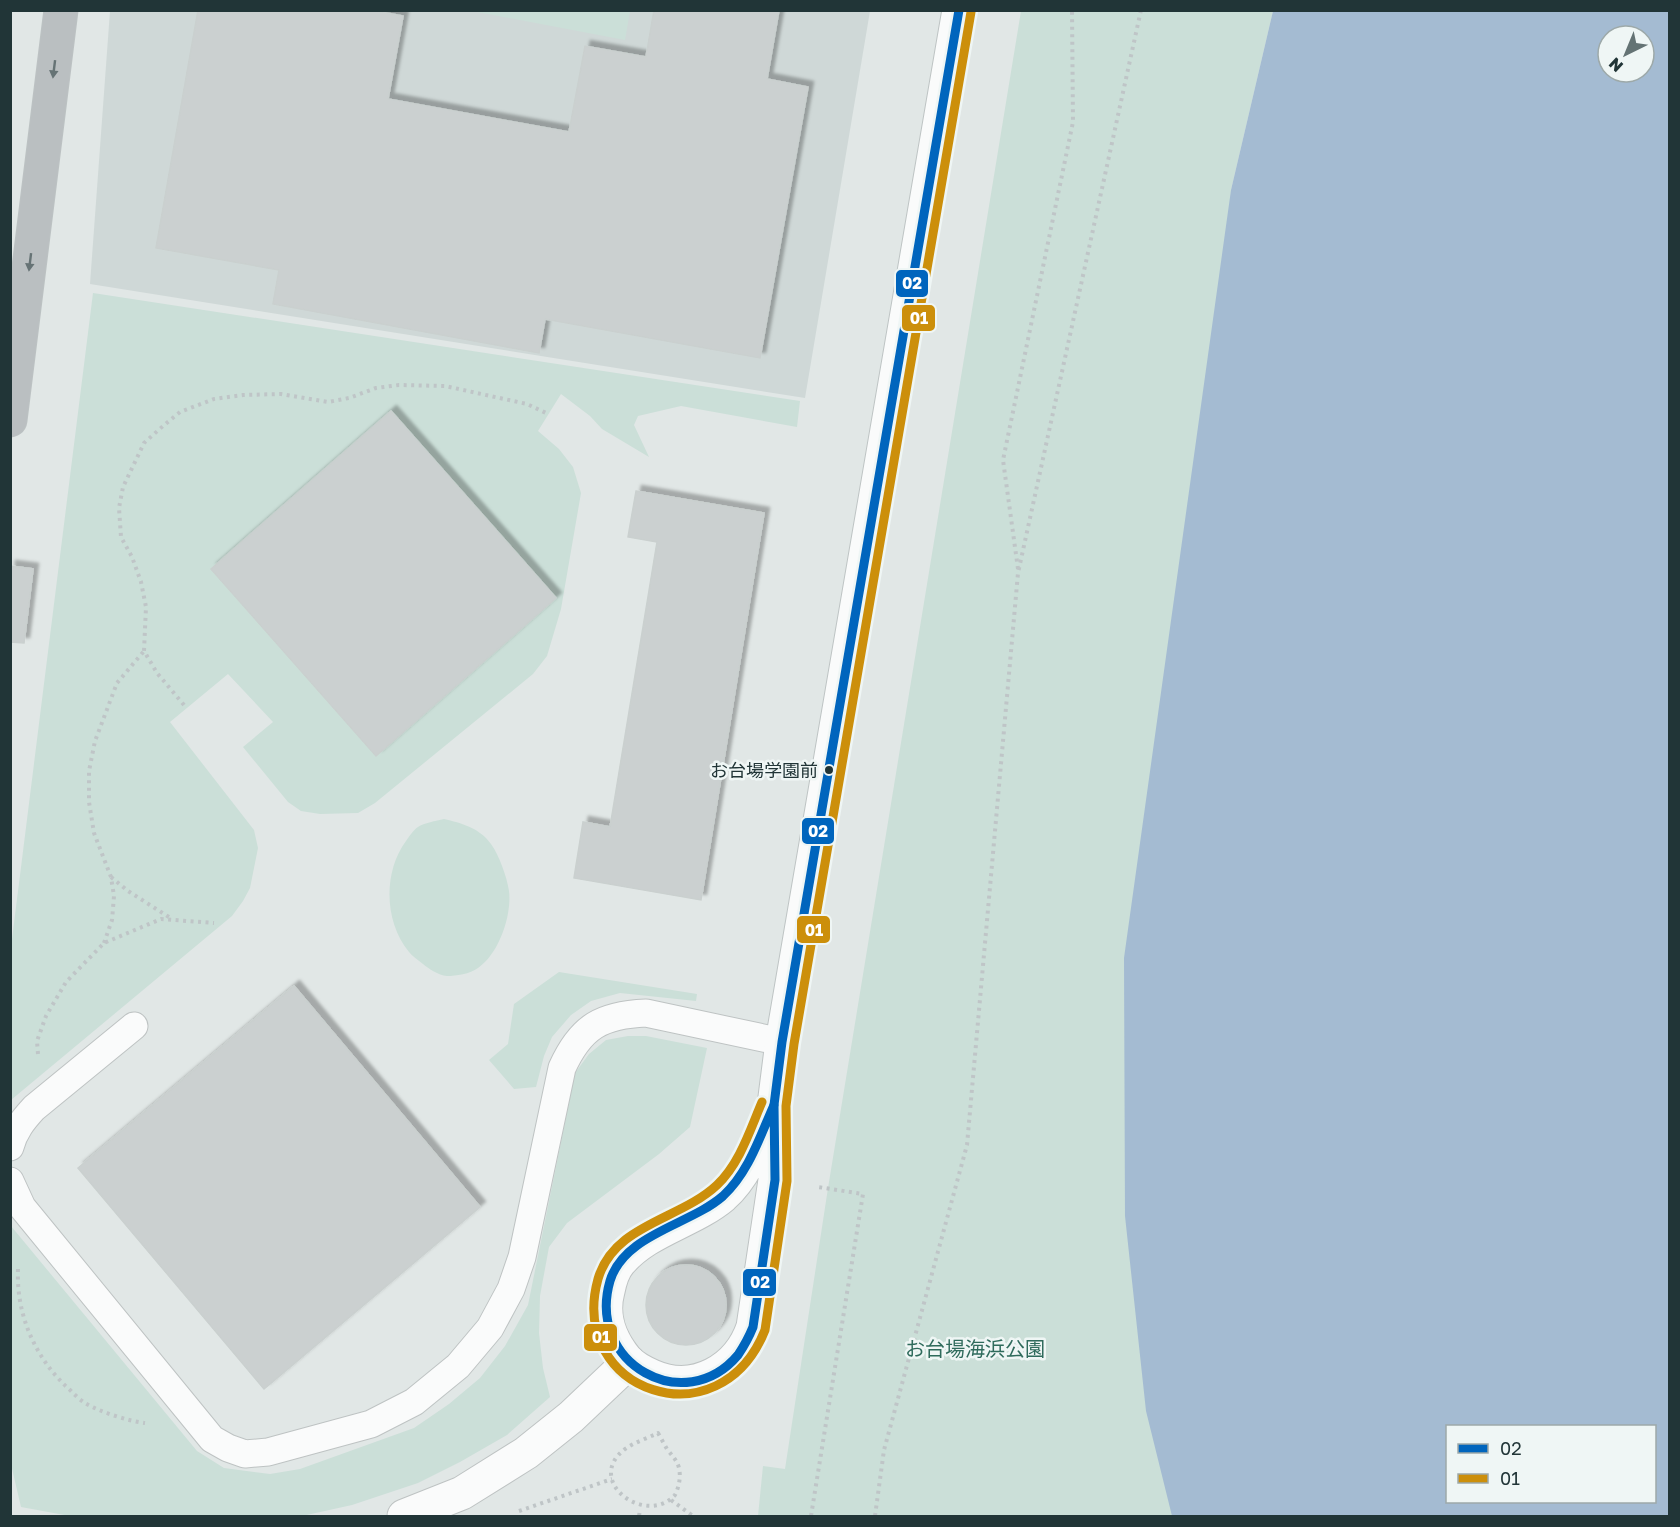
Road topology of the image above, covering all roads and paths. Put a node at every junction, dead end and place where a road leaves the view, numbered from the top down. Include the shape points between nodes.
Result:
1 (61, 10) edge
2 (959, 10) edge
3 (1072, 10) edge
4 (1141, 10) edge
5 (546, 413) dead end
6 (10, 420) edge
7 (1018, 573) junction
8 (144, 651) junction
9 (184, 705) dead end
10 (111, 877) junction
11 (174, 920) junction
12 (214, 923) dead end
13 (104, 942) junction
14 (134, 1026) dead end
15 (782, 1042) junction
16 (38, 1061) dead end
17 (774, 1105) junction
18 (10, 1147) edge
19 (10, 1181) edge
20 (818, 1187) dead end
21 (19, 1265) dead end
22 (629, 1362) junction
23 (155, 1424) dead end
24 (612, 1479) junction
25 (672, 1500) junction
26 (640, 1510) junction
27 (509, 1515) dead end
28 (404, 1516) edge
29 (639, 1516) edge
30 (693, 1516) edge
31 (811, 1516) edge
32 (875, 1516) edge

1 -> 6 highway
2 - 15 street
3 - 7 path via 1073,122 1003,460
4 - 7 path
5 - 8 path via 527,404 445,386 399,385 328,402 281,394 243,395 213,399 180,412 144,443 123,488 119,508 121,537 141,582 146,607
7 - 32 path via 966,1144 884,1450
8 - 9 path
8 - 10 path via 117,683 95,741 89,771 94,834
10 - 11 path
10 - 13 path via 112,920
11 - 12 path
11 - 13 path via 161,919
13 - 16 path via 66,982 46,1016 37,1041
14 - 18 lane via 34,1108 21,1122
15 - 17 street
15 - 19 lane via 646,1013 604,1020 586,1030 562,1068 522,1257 511,1289 490,1328 458,1366 414,1402 371,1424 268,1452 245,1454 212,1439 22,1207
17 - 22 street via 735,1183 705,1208 643,1242 620,1263 611,1278 606,1299 609,1332
17 - 22 street via 775,1180 749,1339 733,1361 713,1375 695,1381 660,1380
20 - 31 path via 863,1194
21 - 23 path via 24,1318 46,1366 84,1402 132,1421
22 - 28 street via 526,1453 462,1493
24 - 25 path via 617,1457 658,1433 679,1468 680,1479
24 - 26 path via 621,1499
24 - 27 path
25 - 26 path via 662,1507
25 - 30 path
26 - 29 path

